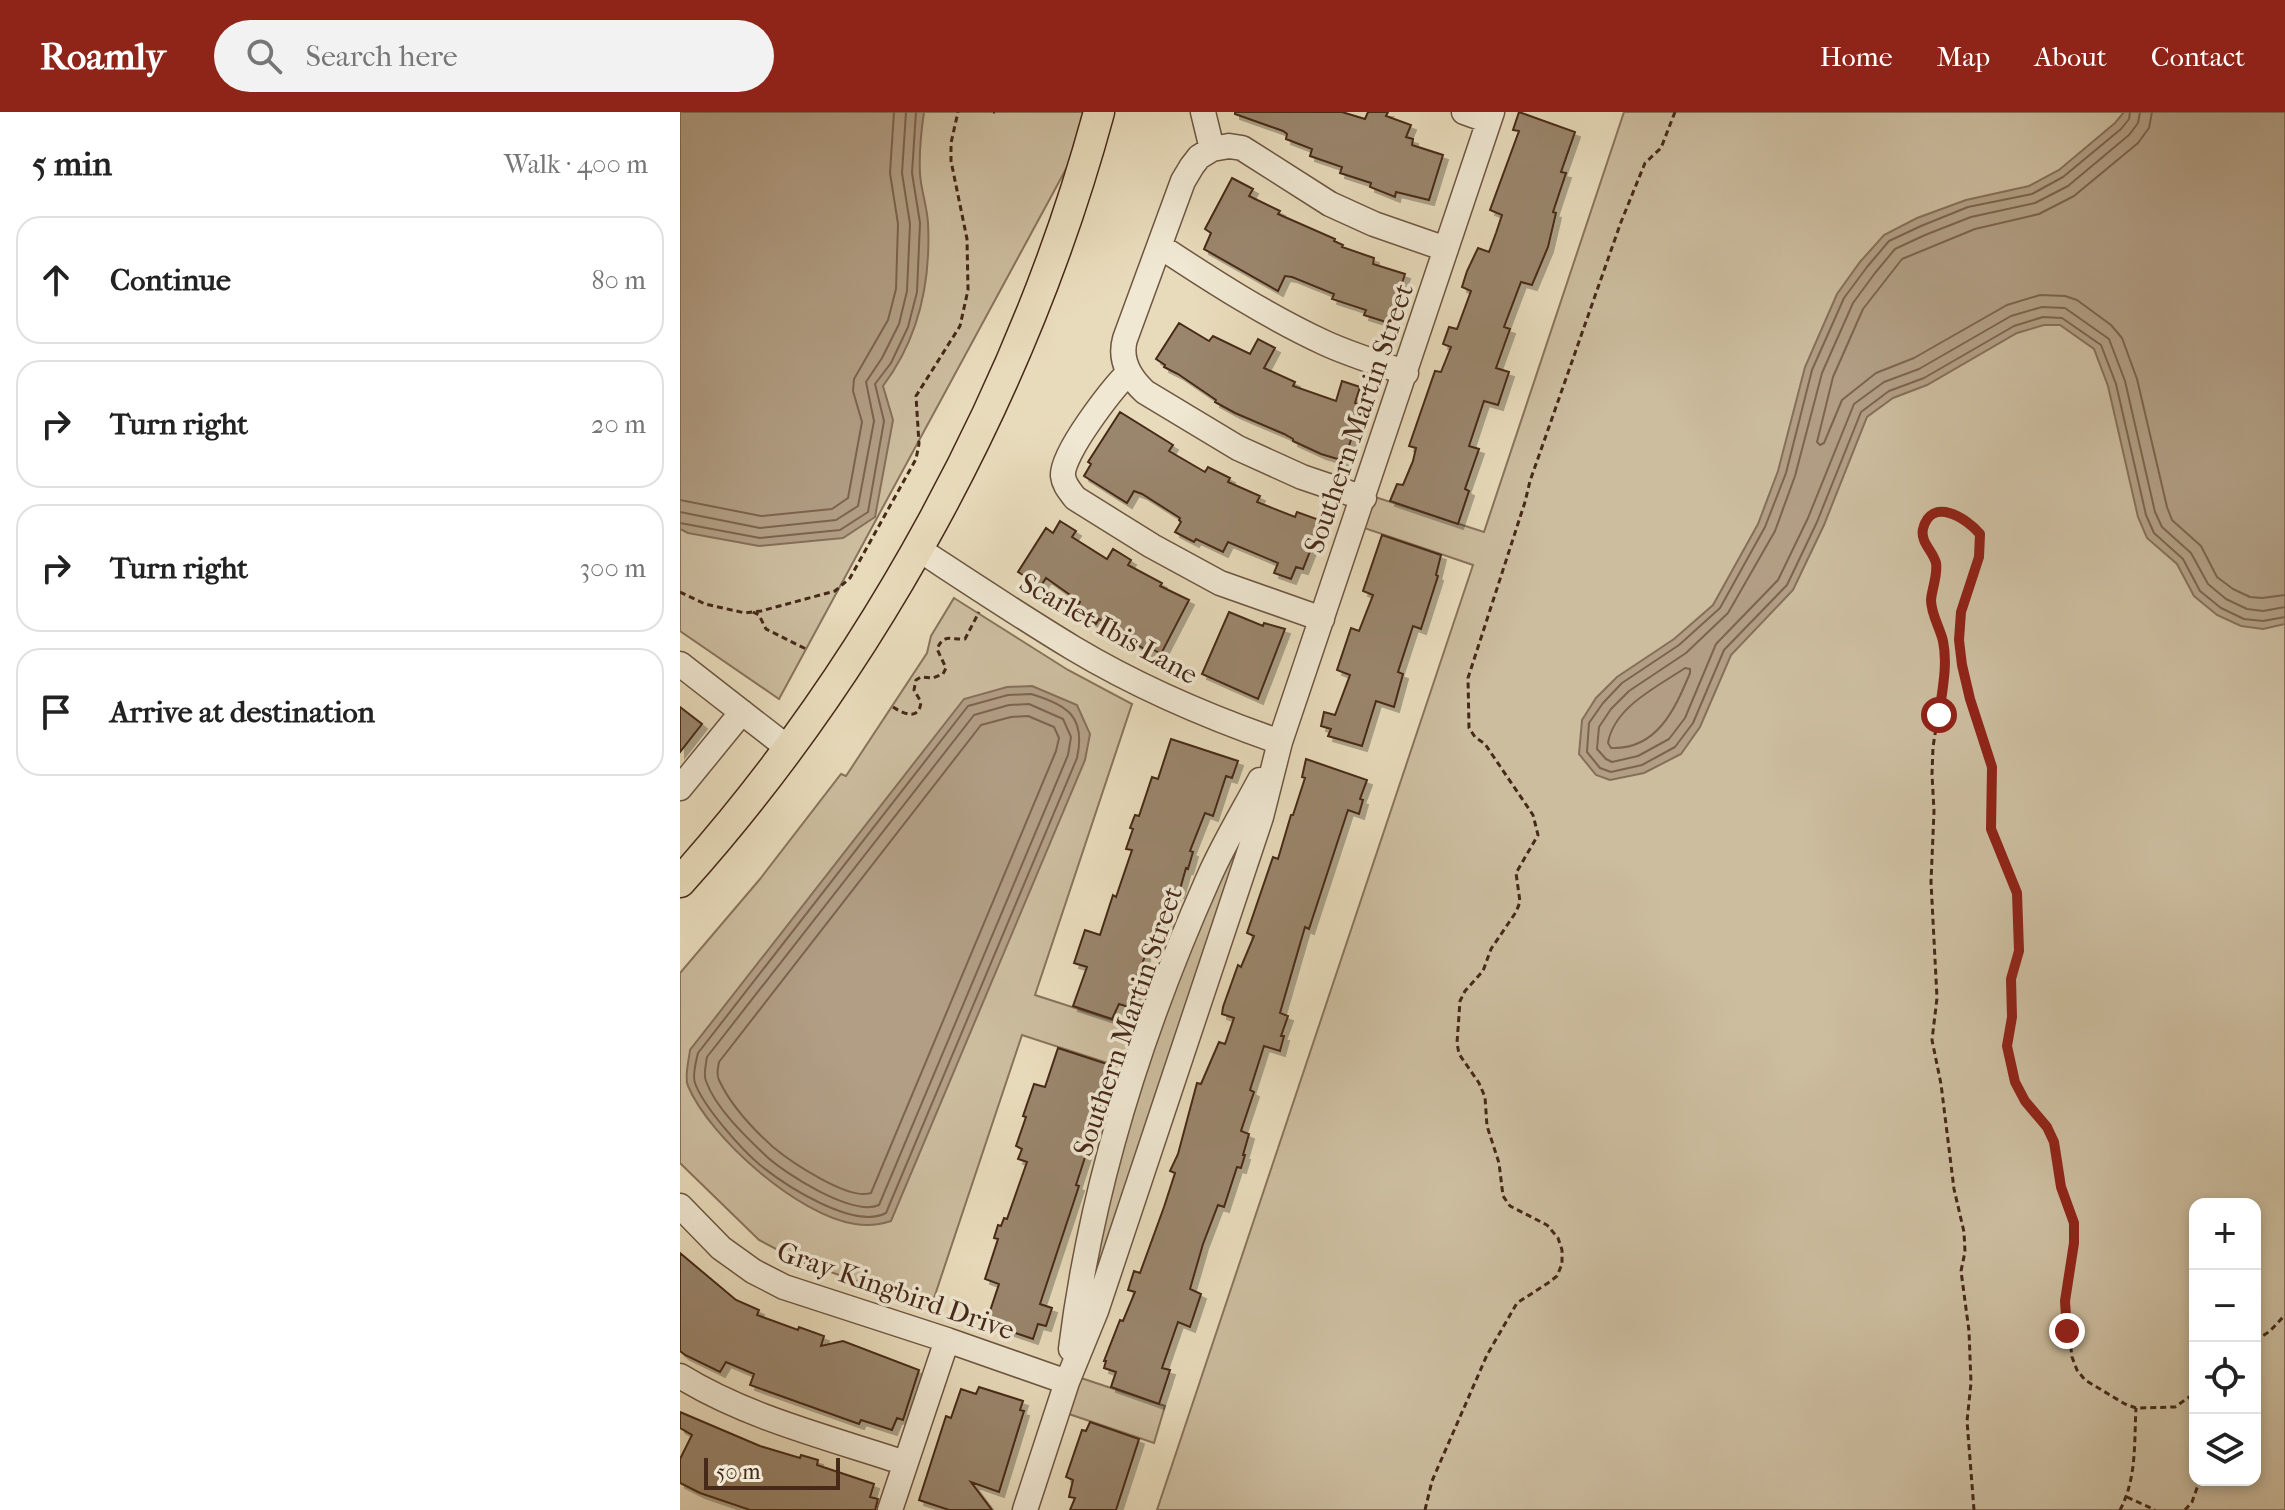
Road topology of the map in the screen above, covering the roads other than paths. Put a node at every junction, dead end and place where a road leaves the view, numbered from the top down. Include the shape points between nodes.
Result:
1 (1099, 112) edge
2 (1203, 112) edge
3 (1464, 112) edge
4 (1490, 116) edge
5 (1212, 149) junction
6 (1161, 247) junction
7 (1446, 249) junction
8 (1129, 372) junction
9 (1406, 373) junction
10 (1364, 498) junction
11 (917, 548) junction
12 (1322, 619) junction
13 (680, 664) edge
14 (742, 712) junction
15 (1280, 742) junction
16 (788, 748) junction
17 (680, 788) edge
18 (680, 882) edge
19 (680, 1206) edge
20 (947, 1340) junction
21 (680, 1376) edge
22 (1067, 1382) junction
23 (905, 1463) junction
24 (890, 1510) edge
25 (1025, 1510) edge

1 - 11 main road via 1060,238 1015,356
2 - 5 street
3 - 4 street
4 - 7 street, Southern Martin Street
5 - 6 street via 1199,157 1183,181
5 - 7 street via 1242,148 1330,204
6 - 8 street via 1123,348
6 - 9 street via 1285,323
7 - 9 street, Southern Martin Street
8 - 10 street via 1145,392 1238,448
8 - 12 street via 1109,392 1069,454 1063,477 1067,488 1152,546 1220,583
9 - 10 street, Southern Martin Street
10 - 12 street, Southern Martin Street
11 - 15 street, Scarlet Ibis Lane via 1147,688
11 - 16 main road
12 - 15 street, Southern Martin Street
13 - 14 street
14 - 16 street
14 - 17 street
15 - 22 street, Southern Martin Street via 1261,817 1096,1311
15 - 22 street, Southern Martin Street via 1210,875 1136,1069 1092,1231
16 - 18 main road
19 - 20 street, Gray Kingbird Drive via 721,1248 784,1287
20 - 22 street, Gray Kingbird Drive
20 - 23 street
21 - 23 street via 751,1411
22 - 25 street, Southern Martin Street
23 - 24 street

